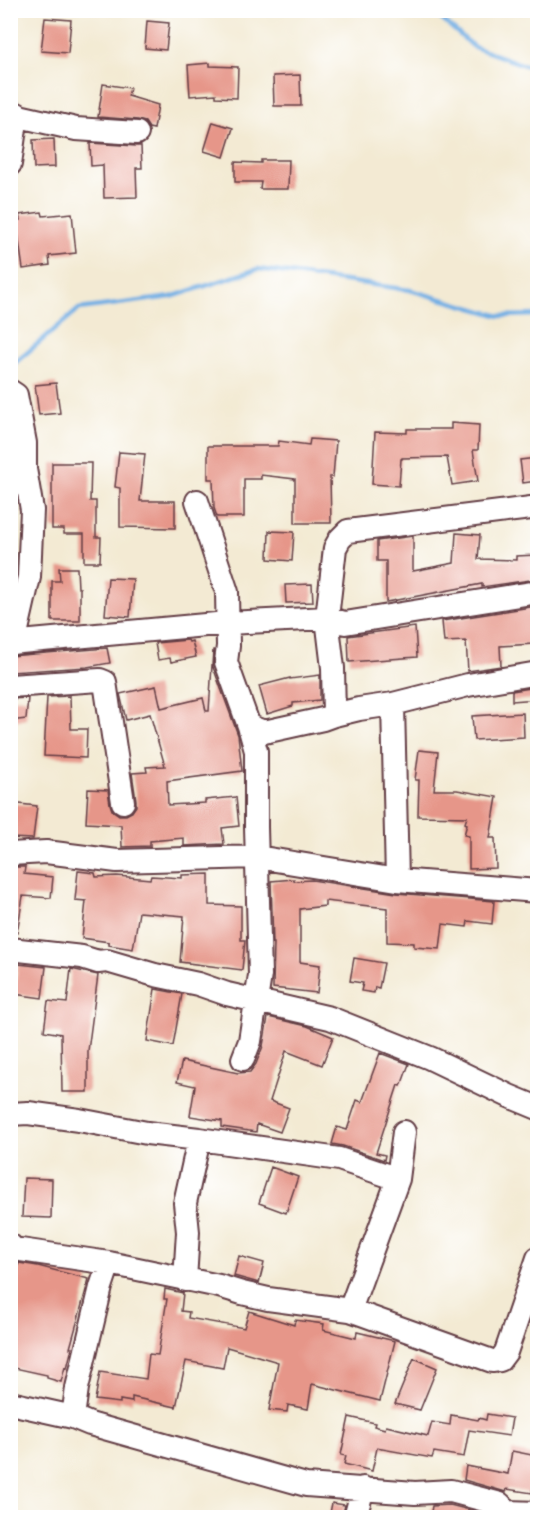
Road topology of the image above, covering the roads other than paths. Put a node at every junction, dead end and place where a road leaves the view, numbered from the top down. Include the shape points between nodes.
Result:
1 (14, 114) edge
2 (137, 133) dead end
3 (10, 164) edge
4 (10, 392) edge
5 (197, 501) dead end
6 (531, 508) dead end
7 (537, 592) edge
8 (327, 618) junction
9 (227, 623) junction
10 (12, 643) edge
11 (537, 673) edge
12 (10, 686) edge
13 (393, 704) junction
14 (334, 715) junction
15 (249, 726) junction
16 (123, 802) dead end
17 (10, 854) edge
18 (257, 857) junction
19 (397, 880) junction
20 (537, 891) edge
21 (10, 949) edge
22 (256, 1000) junction
23 (243, 1059) dead end
24 (537, 1108) edge
25 (10, 1114) edge
26 (404, 1132) dead end
27 (199, 1139) junction
28 (398, 1179) junction
29 (10, 1245) edge
30 (537, 1258) edge
31 (110, 1263) junction
32 (186, 1280) junction
33 (350, 1310) junction
34 (10, 1403) edge
35 (73, 1417) junction
36 (363, 1488) junction
37 (537, 1514) edge
38 (506, 1515) edge
39 (355, 1518) edge

1 - 2 street via 76,129
1 - 3 street
4 - 10 street via 16,395 25,443 32,510 29,577
5 - 9 street via 227,592
6 - 8 street via 348,531 335,548
7 - 8 street via 345,623
8 - 9 street
8 - 14 street
9 - 10 street
9 - 15 street via 226,662
11 - 13 street
12 - 16 street via 105,682
13 - 14 street
13 - 19 street
14 - 15 street via 264,732
15 - 18 street via 256,751
17 - 18 street via 46,852 117,861
18 - 19 street
18 - 22 street via 260,975
19 - 20 street
21 - 22 street via 107,961
22 - 23 street
22 - 24 street via 330,1018 430,1058
25 - 27 street via 38,1114
26 - 28 street
27 - 28 street via 339,1160
27 - 32 street via 185,1203
28 - 33 street
29 - 31 street via 14,1249
30 - 33 street via 500,1360 492,1361
31 - 32 street
31 - 35 street via 101,1287
32 - 33 street via 268,1299
34 - 35 street
35 - 36 street via 306,1485
36 - 38 street via 415,1493 451,1491 500,1504
36 - 39 street
37 - 38 street

